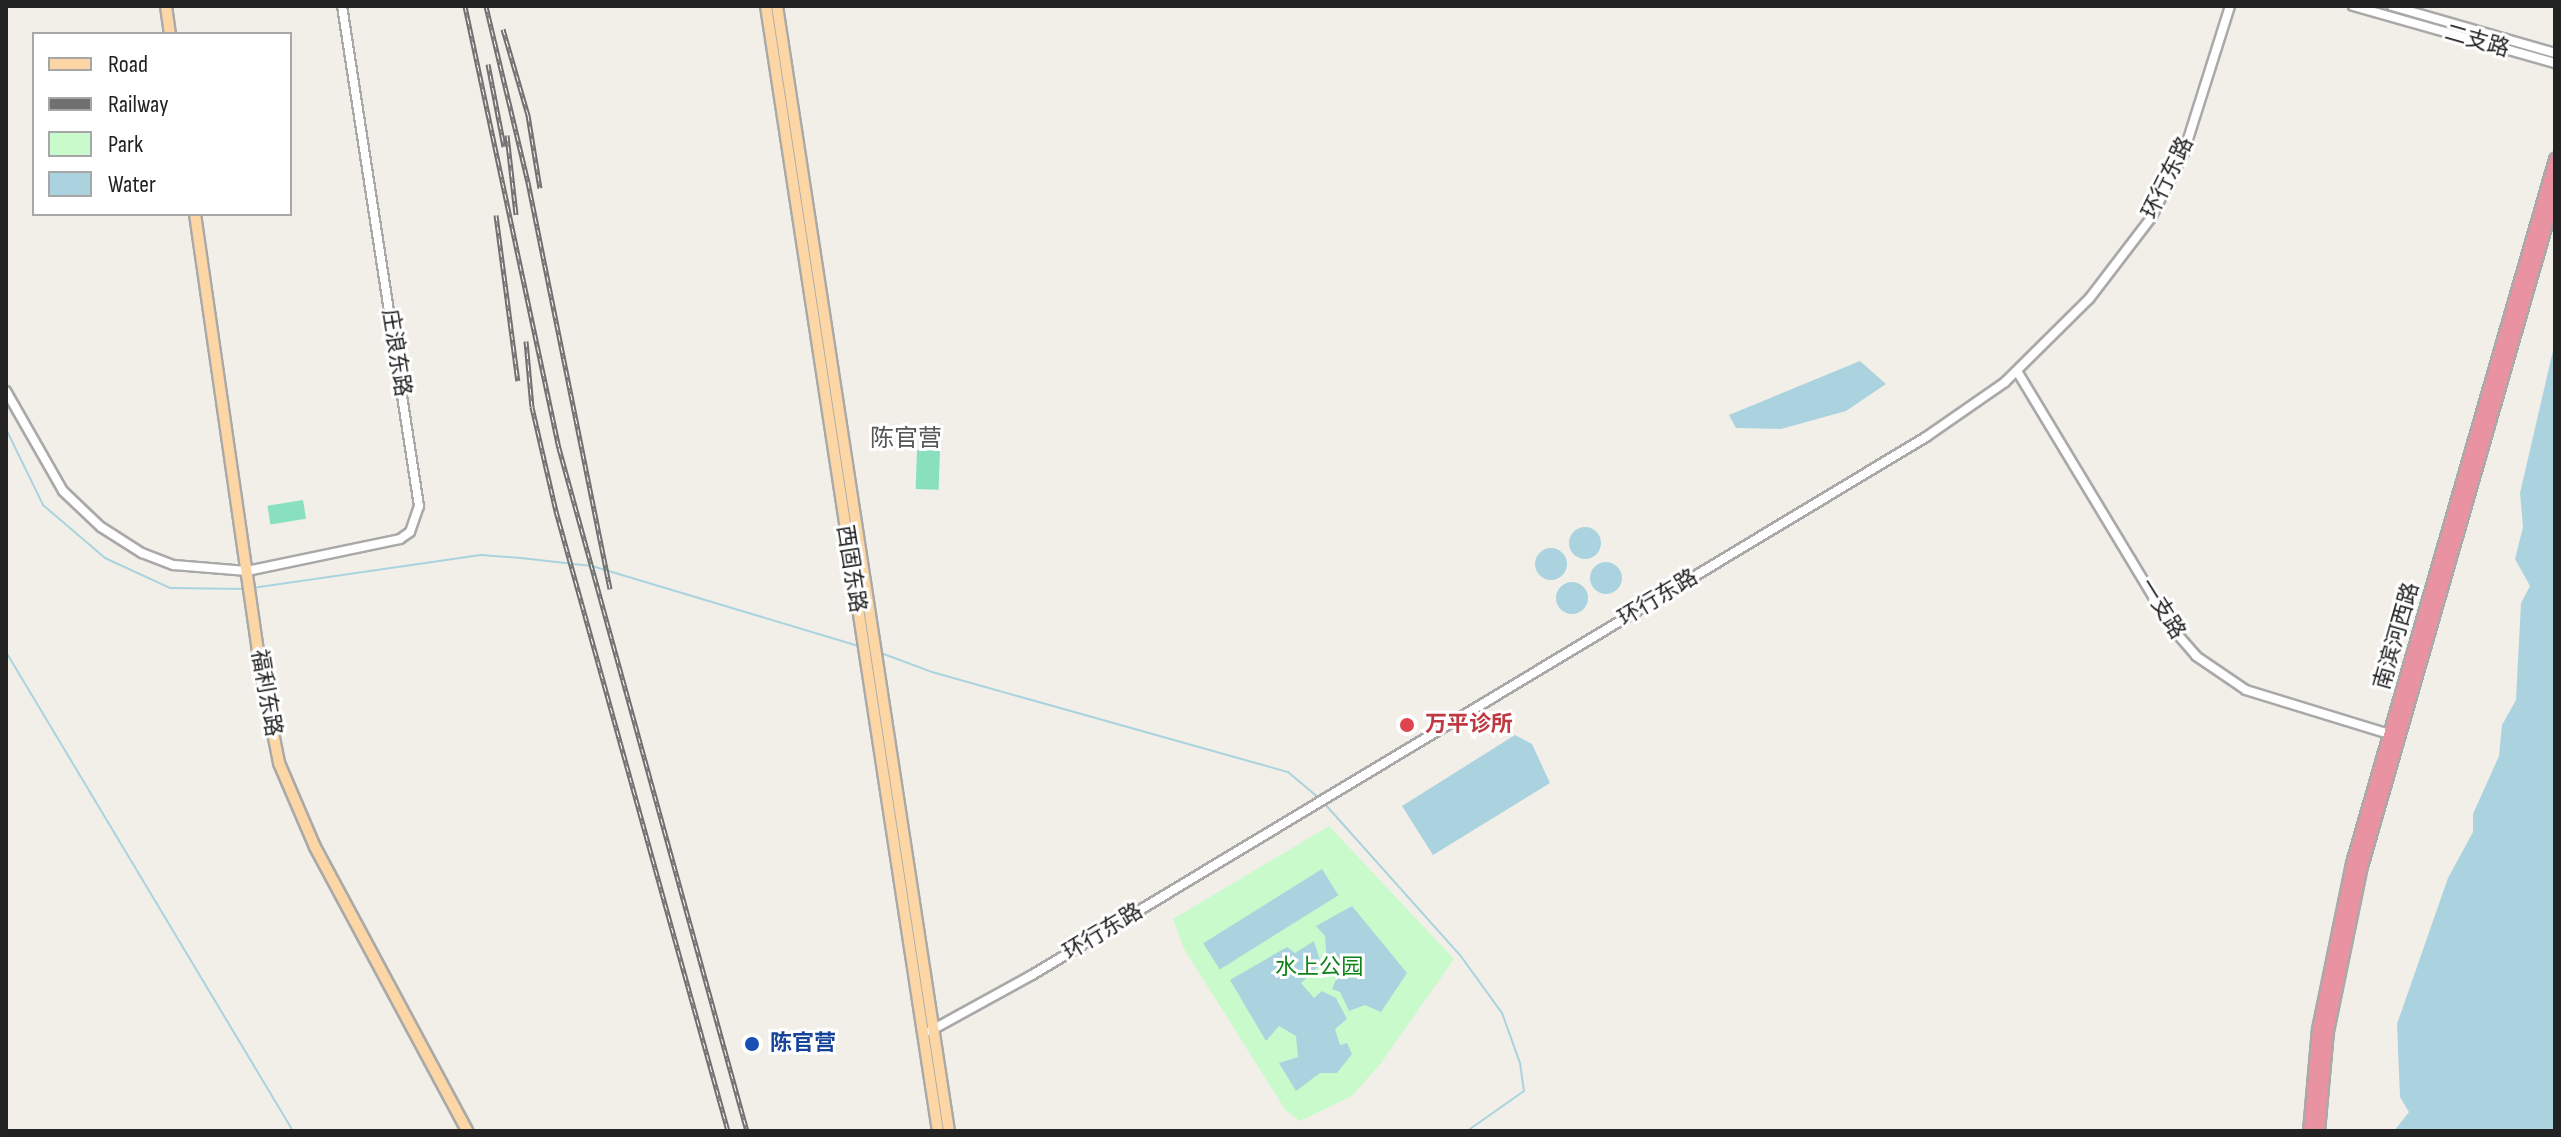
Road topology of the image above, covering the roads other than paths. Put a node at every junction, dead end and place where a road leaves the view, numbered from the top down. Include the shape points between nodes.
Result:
1 (166, 6) edge
2 (342, 6) edge
3 (766, 6) edge
4 (777, 6) edge
5 (2230, 6) edge
6 (2353, 6) edge
7 (2392, 6) edge
8 (170, 32) edge
9 (2555, 53) edge
10 (2555, 63) edge
11 (2555, 159) edge
12 (2555, 192) edge
13 (195, 216) edge
14 (2019, 370) junction
15 (6, 391) edge
16 (248, 574) junction
17 (867, 638) junction
18 (2395, 733) junction
19 (927, 1032) junction
20 (467, 1131) edge
21 (938, 1131) edge
22 (949, 1131) edge
23 (2309, 1131) edge
24 (2318, 1131) edge

1 - 8 main road
2 - 16 street, 庄浪东路 via 418,518 400,539
3 - 17 main road, 西固东路
4 - 17 main road, 西固东路
5 - 14 street, 环行东路 via 2184,152 2157,206 2100,285
6 - 10 street, 二支路
7 - 9 street, 二支路
11 - 18 highway, 南滨河西路
12 - 18 highway, 南滨河西路
13 - 16 main road, 福利东路
14 - 18 street, 一支路 via 2172,628 2205,665 2246,690
14 - 19 street, 环行东路 via 1926,437
15 - 16 street, 庄浪东路 via 51,473 101,527 142,553 174,565
16 - 20 main road, 福利东路 via 279,763 315,847
17 - 19 main road, 西固东路
18 - 23 highway, 南滨河西路 via 2352,863 2321,1014
18 - 24 highway, 南滨河西路 via 2327,1031
19 - 21 main road, 西固东路
19 - 22 main road, 西固东路

